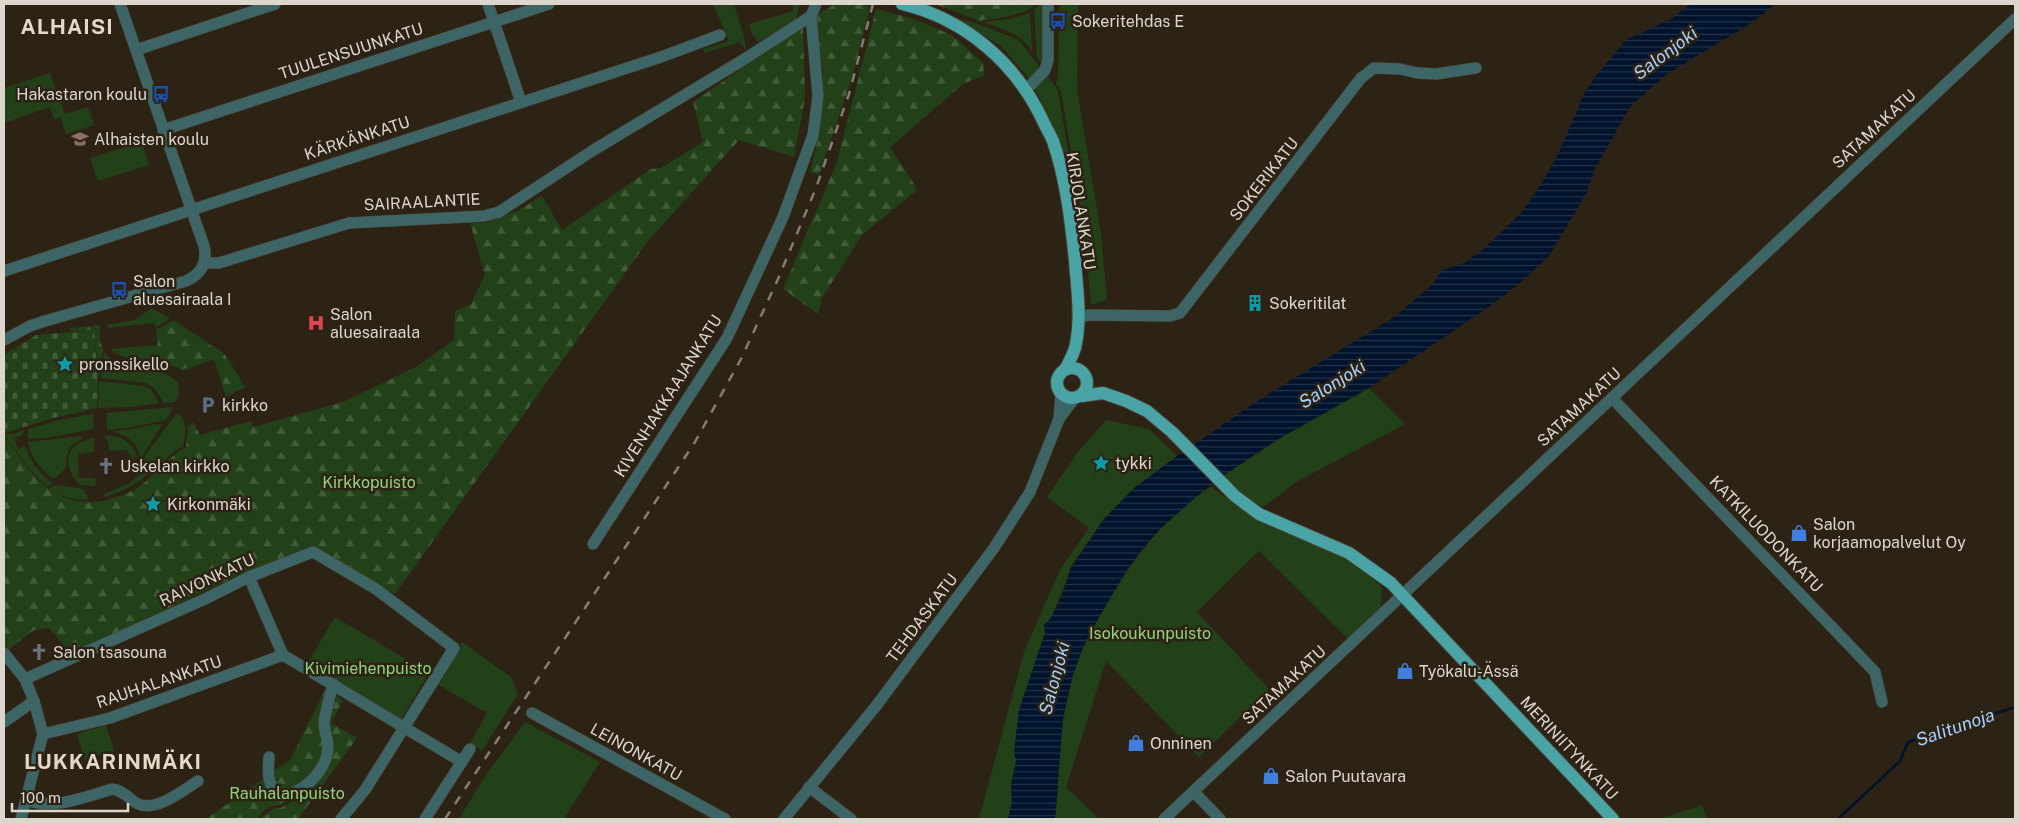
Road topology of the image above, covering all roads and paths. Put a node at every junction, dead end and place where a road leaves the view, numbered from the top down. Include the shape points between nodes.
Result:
1 (120, 4) edge
2 (275, 4) edge
3 (488, 4) edge
4 (550, 4) edge
5 (816, 4) edge
6 (1048, 4) edge
7 (910, 8) edge
8 (811, 16) junction
9 (2015, 18) edge
10 (494, 22) junction
11 (720, 35) dead end
12 (136, 50) junction
13 (1476, 68) dead end
14 (1026, 90) junction
15 (521, 102) junction
16 (164, 130) junction
17 (191, 210) junction
18 (205, 262) junction
19 (4, 271) edge
20 (1079, 317) junction
21 (4, 340) edge
22 (1075, 349) junction
23 (1066, 368) junction
24 (1084, 375) junction
25 (1061, 393) junction
26 (1103, 393) junction
27 (1078, 397) junction
28 (1612, 398) junction
29 (1059, 419) junction
30 (593, 544) dead end
31 (249, 577) junction
32 (1403, 596) junction
33 (4, 653) edge
34 (283, 655) junction
35 (25, 679) junction
36 (333, 684) junction
37 (34, 701) junction
38 (1882, 702) dead end
39 (532, 713) dead end
40 (4, 722) edge
41 (405, 727) junction
42 (43, 734) junction
43 (470, 749) dead end
44 (268, 757) dead end
45 (462, 762) junction
46 (198, 781) dead end
47 (809, 787) junction
48 (1194, 792) junction
49 (27, 800) junction
50 (22, 819) edge
51 (341, 819) edge
52 (425, 819) edge
53 (725, 819) edge
54 (784, 819) edge
55 (850, 819) edge
56 (1164, 819) edge
57 (1220, 819) edge
58 (1613, 819) edge

1 - 12 street
2 - 12 street
3 - 10 street
4 - 10 street, TUULENSUUNKATU
5 - 8 street, KIVENHAKKAAJANKATU
6 - 14 street via 1048,60 1045,70
7 - 14 main road, KIRJOLANKATU via 970,33 995,53
8 - 18 street, SAIRAALANTIE via 499,212 484,216 349,223 220,263
8 - 30 street, KIVENHAKKAAJANKATU via 818,96 813,135 783,217 727,338
9 - 28 street, SATAMAKATU
10 - 15 street
10 - 16 street, TUULENSUUNKATU
11 - 15 street, KÄRKÄNKATU
12 - 16 street
13 - 20 street, SOKERIKATU via 1436,74 1374,68 1361,78 1180,313 1170,316
14 - 20 main road, KIRJOLANKATU via 1053,140 1062,175
15 - 17 street, KÄRKÄNKATU
16 - 17 street
17 - 18 street via 205,250
17 - 19 street, KÄRKÄNKATU
18 - 21 street via 200,271 186,281 45,321
20 - 22 main road, KIRJOLANKATU
22 - 23 main road, KIRJOLANKATU
22 - 24 main road, KIRJOLANKATU
23 - 24 main road via 1073,367
23 - 25 main road via 1058,378
24 - 26 main road, MERINIITYNKATU
24 - 27 main road via 1086,388
25 - 27 main road via 1066,398
25 - 29 street, TEHDASKATU
26 - 27 main road, MERINIITYNKATU
26 - 32 main road, MERINIITYNKATU via 1147,411 1258,514 1349,554 1392,584
27 - 29 street, TEHDASKATU
28 - 32 street, SATAMAKATU
28 - 38 street, KATKILUODONKATU via 1875,672
29 - 47 street, TEHDASKATU via 1030,492 994,548 876,706
31 - 34 street
31 - 35 street, RAIVONKATU
31 - 41 street, RAIVONKATU via 313,552 361,580 454,648
32 - 48 street, SATAMAKATU
32 - 58 main road, MERINIITYNKATU
33 - 35 street
34 - 36 street
34 - 42 street, RAUHALANKATU via 110,718
35 - 37 street
36 - 41 street
36 - 44 street via 325,711 328,747 323,764 311,782 291,795 281,796 272,789 268,780
37 - 40 street
37 - 42 street
39 - 53 street, LEINONKATU
41 - 45 street
41 - 51 street via 365,790
42 - 49 street
43 - 45 street
45 - 52 street
46 - 49 street via 158,804 147,806 112,789 51,804
47 - 54 street, TEHDASKATU
47 - 55 street
48 - 56 street, SATAMAKATU
48 - 57 street
49 - 50 street

